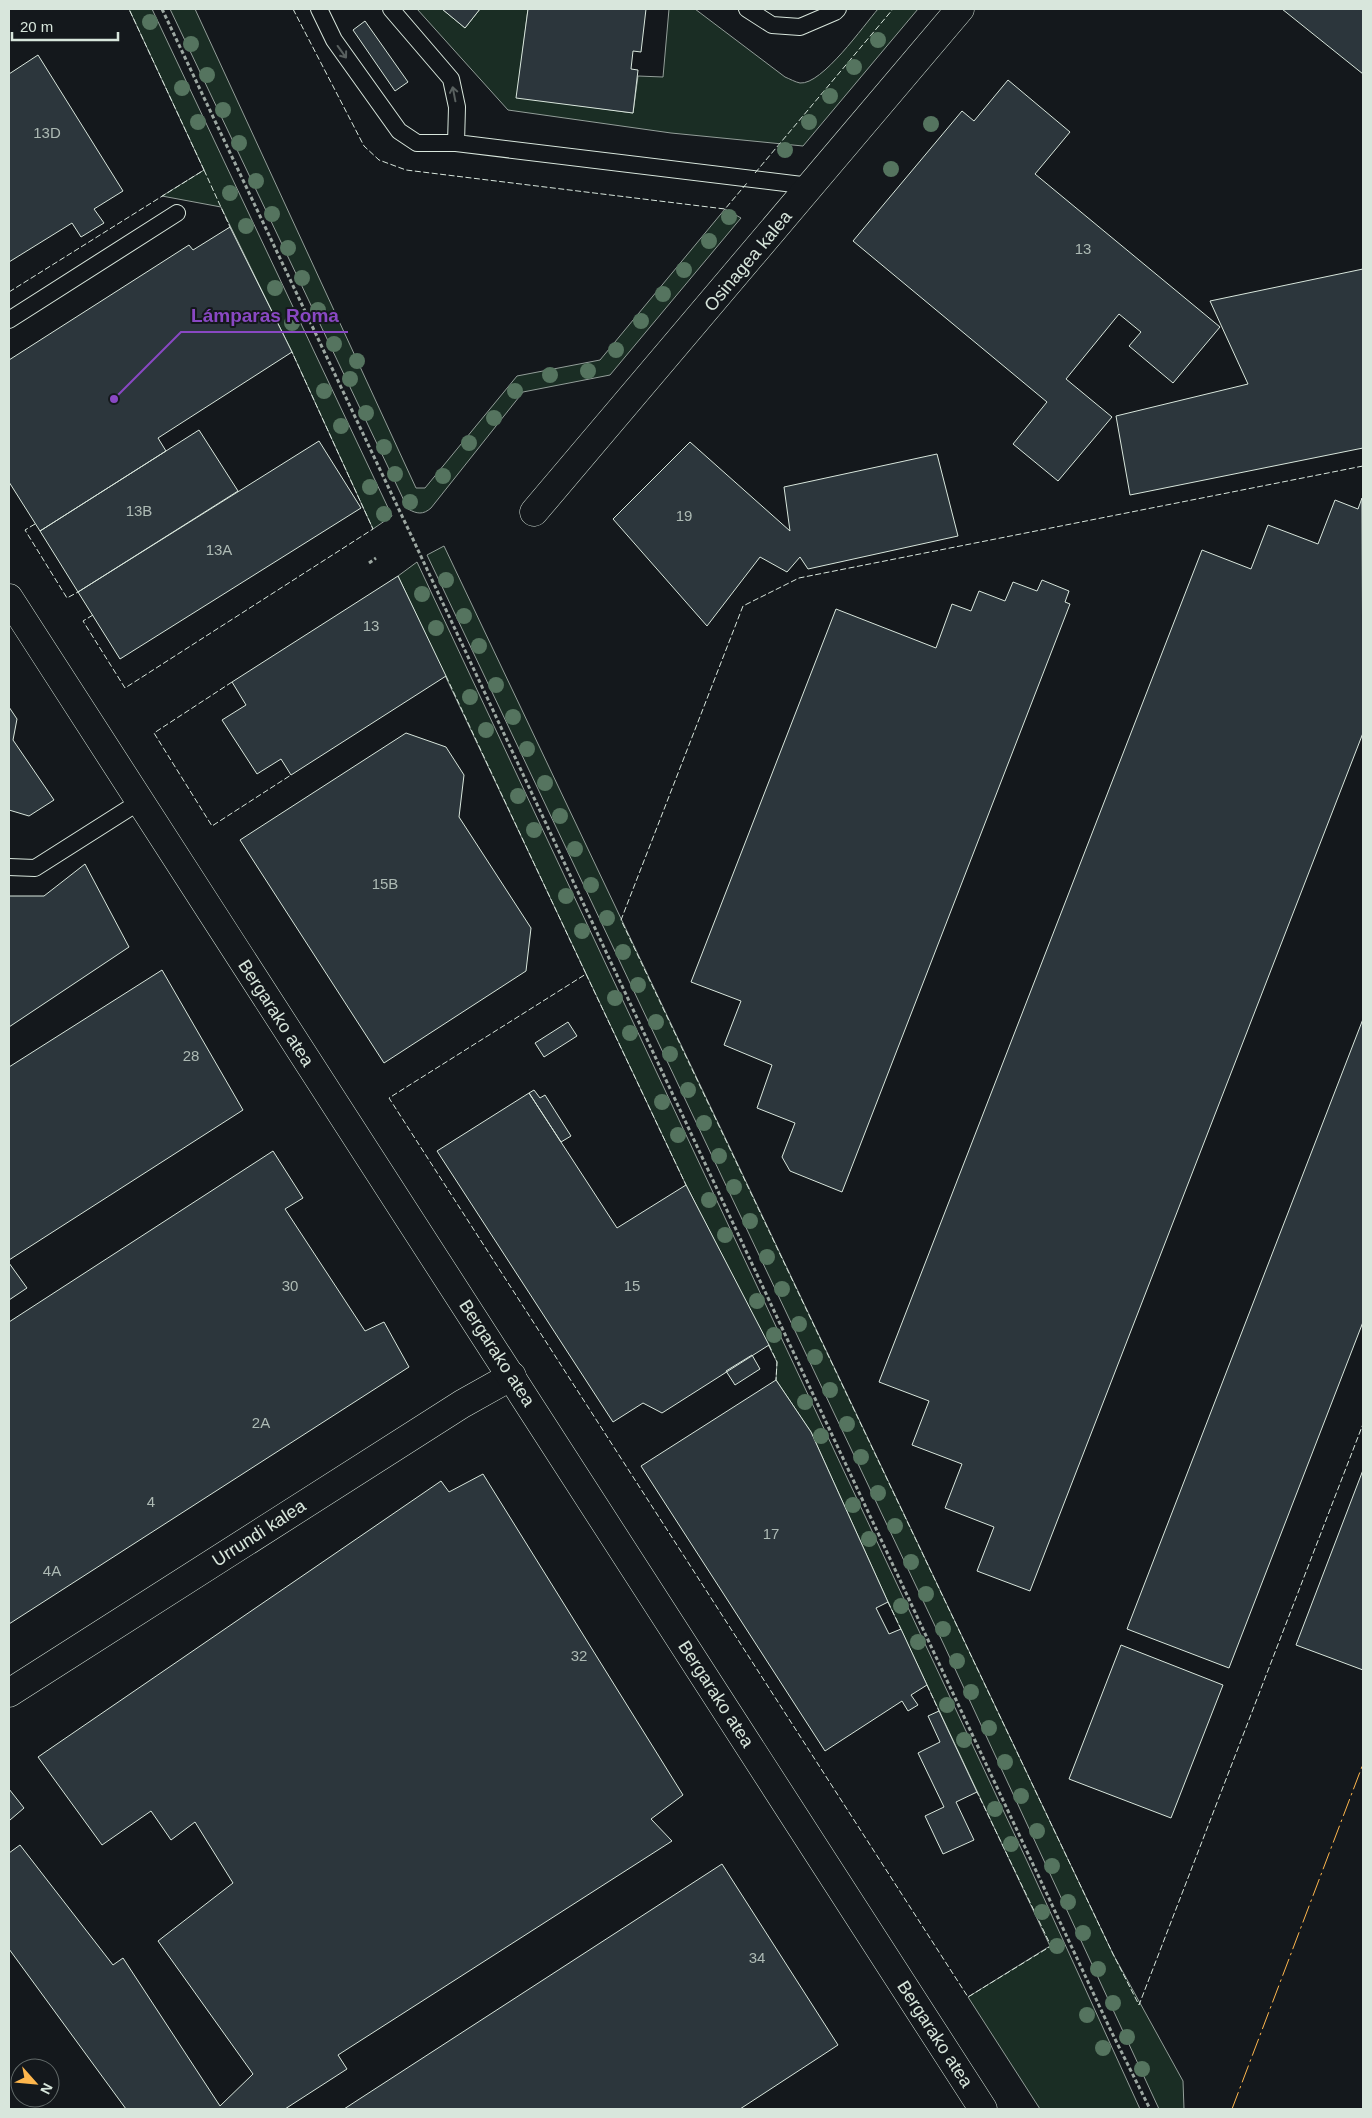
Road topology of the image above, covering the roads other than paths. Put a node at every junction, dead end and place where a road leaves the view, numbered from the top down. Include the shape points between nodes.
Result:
1 (319, 9) edge
2 (391, 9) edge
3 (747, 9) edge
4 (838, 9) edge
5 (960, 9) edge
6 (456, 143) junction
7 (810, 186) junction
8 (177, 214) dead end
9 (9, 320) edge
10 (534, 512) dead end
11 (9, 598) edge
12 (139, 802) junction
13 (9, 867) edge
14 (512, 1376) junction
15 (9, 1693) edge
16 (983, 2109) edge

1 -> 6 lane via 334,40 399,132 418,143
6 -> 2 lane via 457,107 451,79
3 - 4 lane via 772,25 800,27
5 - 7 street, Osinagea kalea
6 - 7 lane
7 - 10 street, Osinagea kalea
8 - 9 lane
11 - 12 street, Bergarako atea
12 - 13 lane via 35,868
12 - 14 street, Bergarako atea
14 - 15 street, Urrundi kalea via 462,1404
14 - 16 street, Bergarako atea

